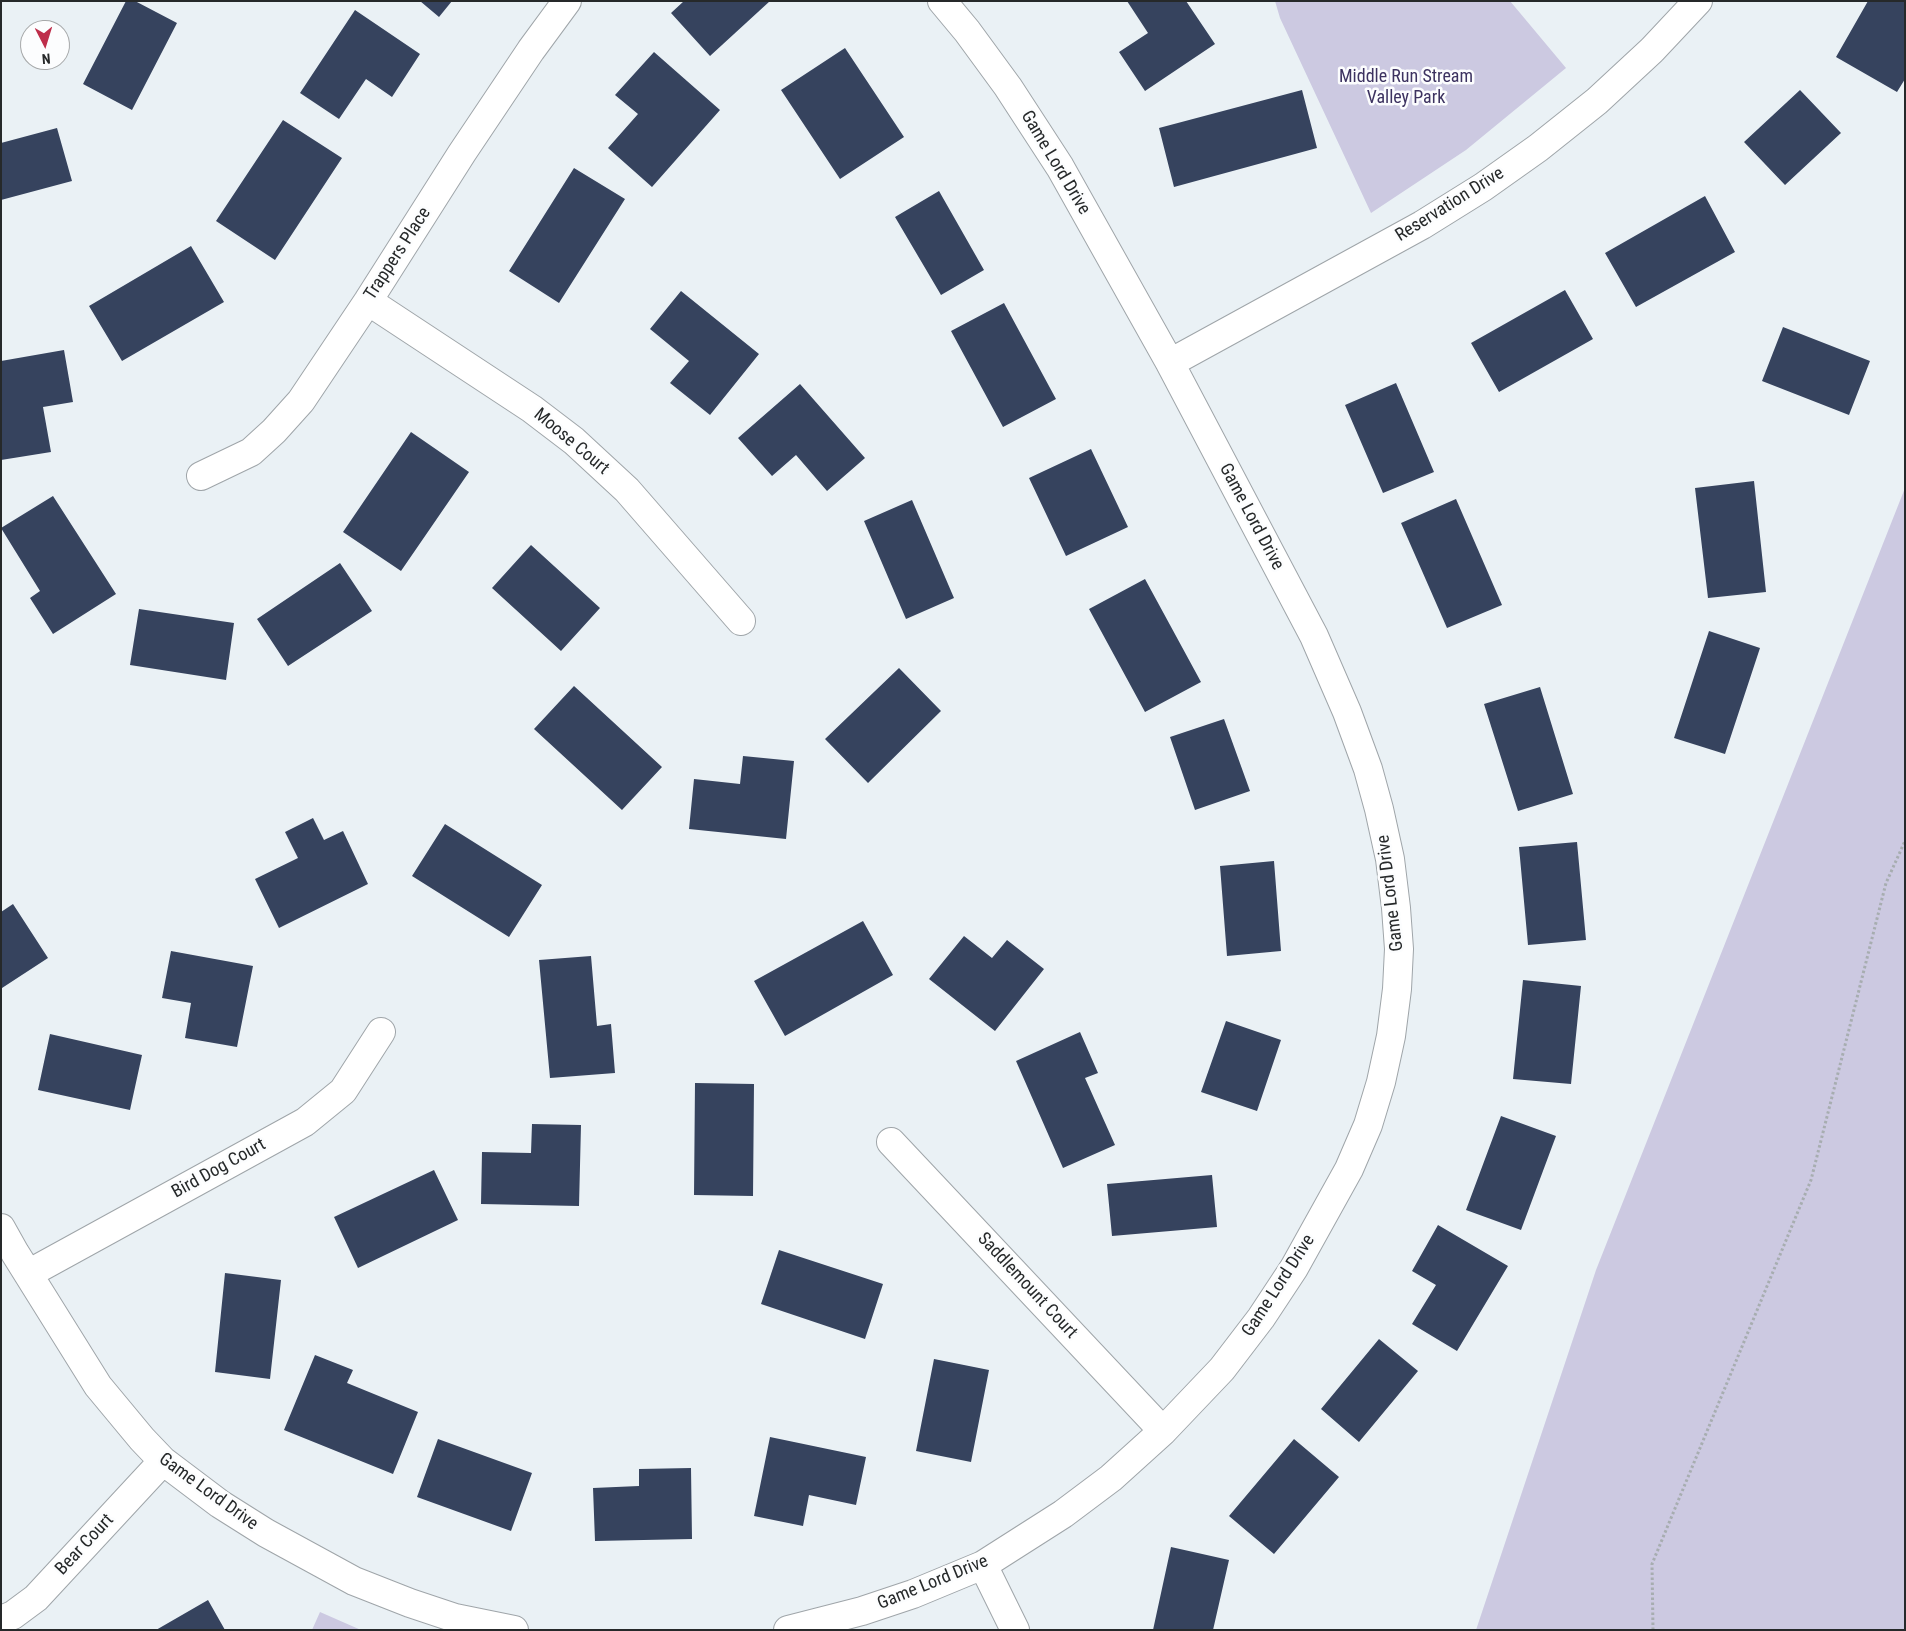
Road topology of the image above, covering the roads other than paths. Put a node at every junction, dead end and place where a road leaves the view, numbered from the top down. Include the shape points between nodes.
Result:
1 (567, 1) edge
2 (942, 1) edge
3 (1698, 1) edge
4 (368, 301) junction
5 (1170, 363) junction
6 (201, 476) dead end
7 (741, 621) dead end
8 (381, 1032) dead end
9 (891, 1142) dead end
10 (1, 1228) edge
11 (28, 1274) junction
12 (1163, 1431) junction
13 (163, 1461) junction
14 (982, 1565) junction
15 (1, 1620) edge
16 (514, 1630) edge
17 (788, 1630) edge
18 (1015, 1630) edge

1 - 4 street, Trappers Place via 462,153
2 - 5 street, Game Lord Drive via 1008,87 1055,159
3 - 5 street, Reservation Drive via 1597,101 1483,188 1422,225
4 - 6 street, Trappers Place via 300,401 274,432 250,452
4 - 7 street, Moose Court via 532,409 574,441 627,490
5 - 12 street, Game Lord Drive via 1314,636 1347,712 1368,769 1390,859 1399,949 1398,989 1381,1082 1350,1169 1294,1268 1261,1318 1222,1370
8 - 11 street, Bird Dog Court via 343,1091 305,1122
9 - 12 street, Saddlemount Court
10 - 11 street, Game Lord Drive
11 - 13 street, Game Lord Drive via 98,1386
12 - 14 street, Game Lord Drive via 1111,1478 1063,1514
13 - 15 street, Bear Court via 36,1598
13 - 16 street, Game Lord Drive via 220,1504 266,1533 354,1581 455,1618
14 - 17 street, Game Lord Drive via 913,1594
14 - 18 street

